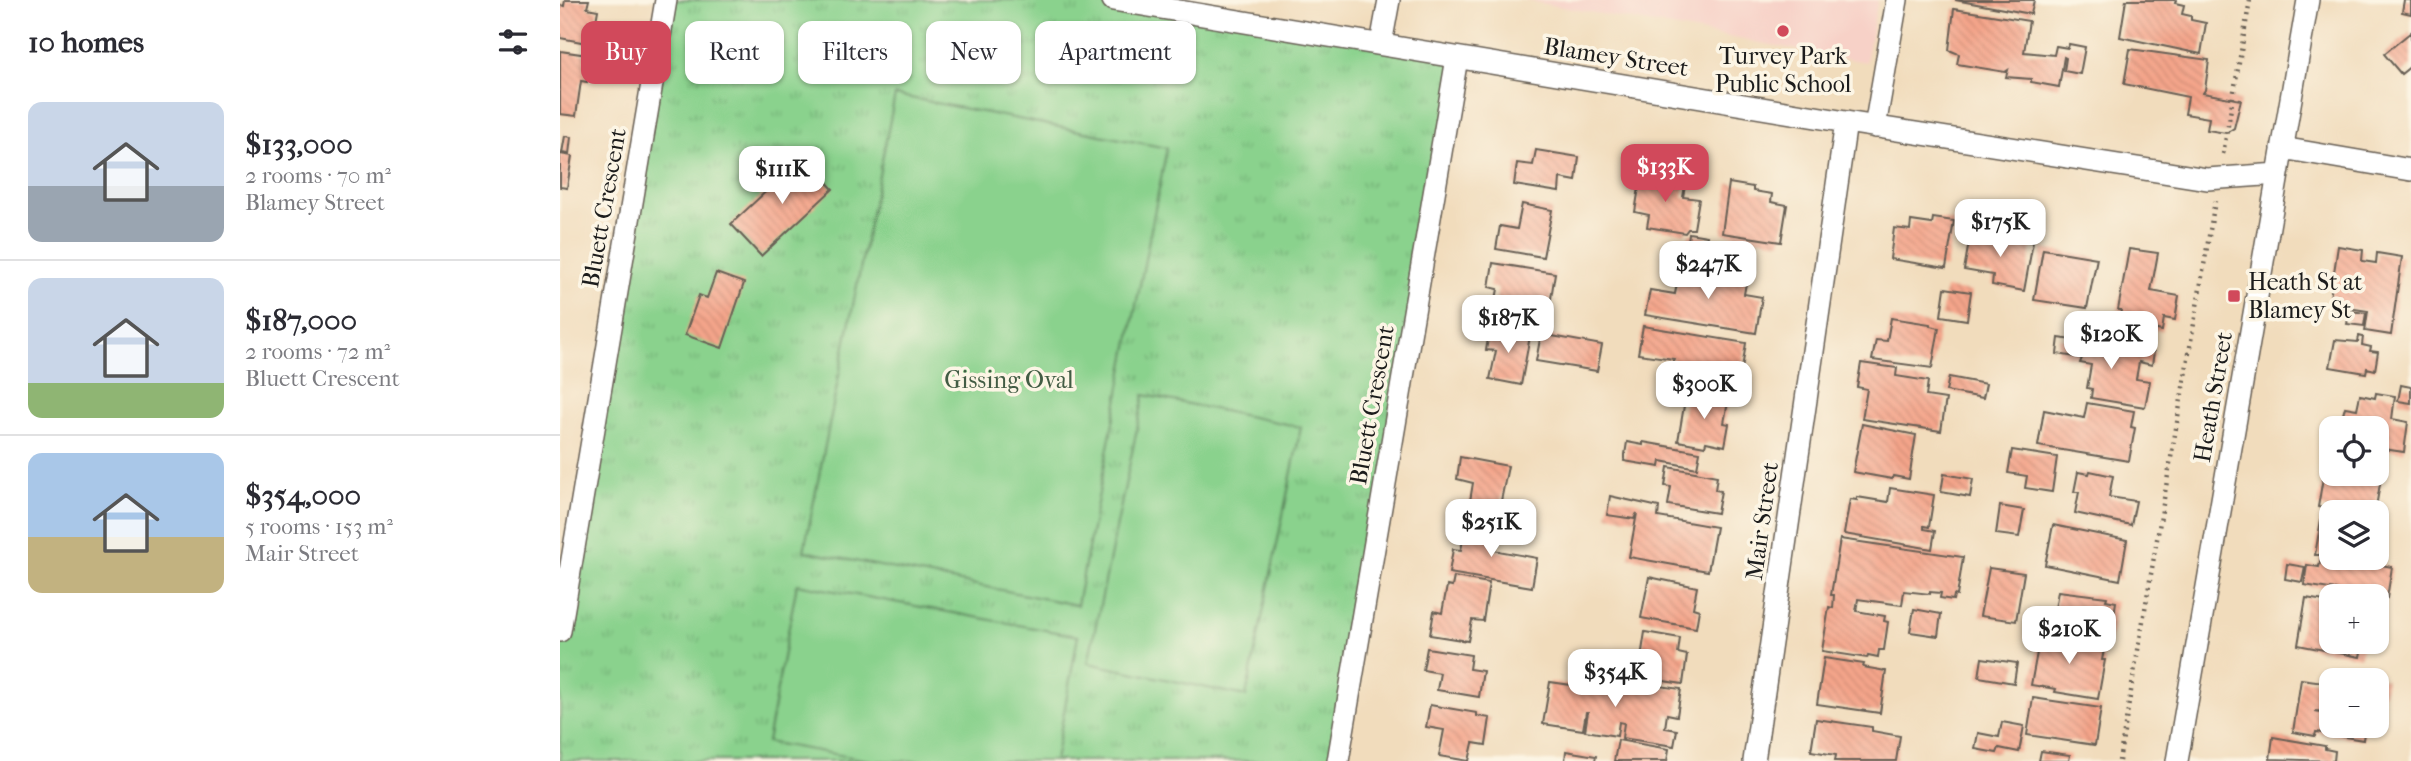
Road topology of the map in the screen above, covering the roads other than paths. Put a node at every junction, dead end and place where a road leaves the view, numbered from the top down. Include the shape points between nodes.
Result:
1 (666, 0) edge
2 (1113, 0) edge
3 (1388, 0) edge
4 (1897, 0) edge
5 (2308, 0) edge
6 (1381, 44) junction
7 (1457, 58) junction
8 (1846, 122) junction
9 (1875, 127) junction
10 (2282, 148) junction
11 (2411, 170) edge
12 (2278, 174) junction
13 (560, 631) edge
14 (1338, 761) edge
15 (1754, 761) edge
16 (2177, 761) edge

1 - 13 street, Bluett Crescent
2 - 6 street, Blamey Street
3 - 6 street
4 - 9 street
5 - 10 street, Heath Street
6 - 7 street, Blamey Street
7 - 8 street, Blamey Street
7 - 14 street, Bluett Crescent
8 - 9 street, Blamey Street
8 - 15 street, Mair Street
9 - 12 street, Blamey Street via 2207,179
10 - 11 street
10 - 12 street, Heath Street
12 - 16 street, Heath Street

